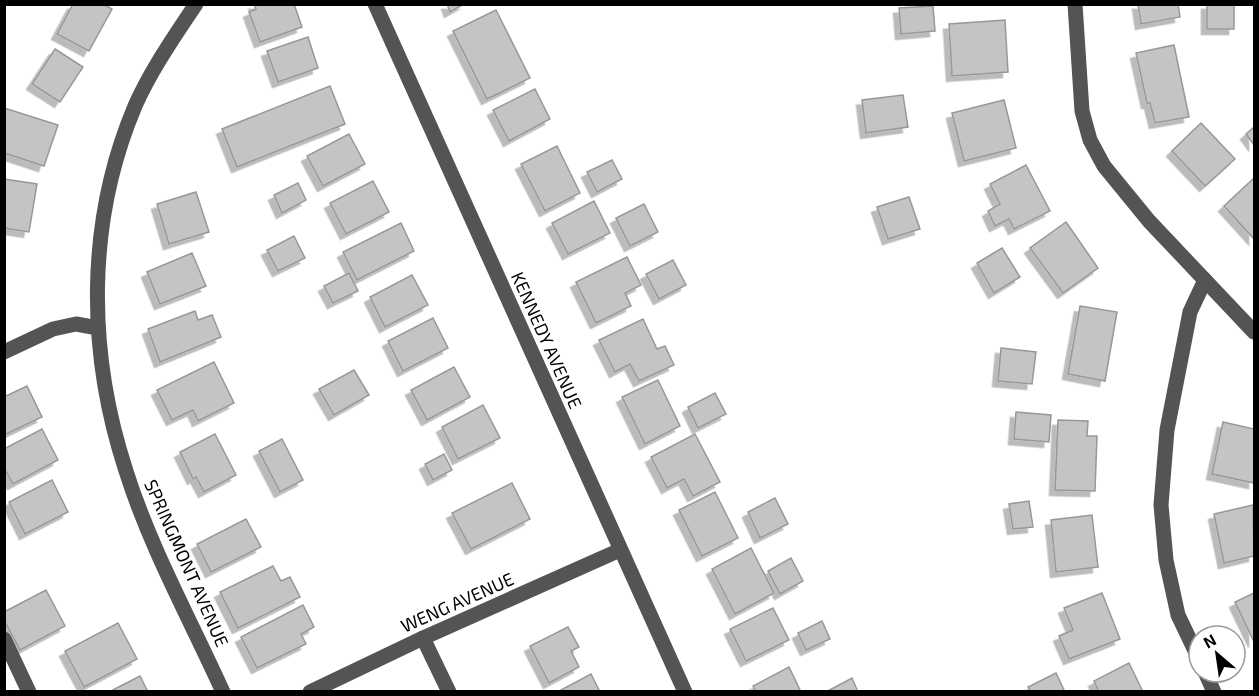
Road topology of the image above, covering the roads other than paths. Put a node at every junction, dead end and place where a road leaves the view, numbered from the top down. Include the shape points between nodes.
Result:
1 (196, 4) edge
2 (375, 4) edge
3 (1075, 4) edge
4 (1204, 280) junction
5 (98, 328) junction
6 (1254, 332) edge
7 (4, 352) edge
8 (620, 550) junction
9 (1187, 634) edge
10 (423, 638) junction
11 (4, 639) edge
12 (28, 692) edge
13 (224, 692) edge
14 (310, 692) edge
15 (449, 692) edge
16 (685, 692) edge

1 - 5 street, SPRINGMONT AVENUE via 161,56 136,105 117,156 104,208 97,270
2 - 8 street, KENNEDY AVENUE
3 - 4 street via 1082,111 1090,140 1104,166
4 - 6 street
4 - 9 street via 1190,312 1167,430 1161,505 1166,560 1178,615
5 - 7 street via 76,324 53,329
5 - 13 street, SPRINGMONT AVENUE via 109,409 126,471 150,536
8 - 10 street, WENG AVENUE
8 - 16 street, KENNEDY AVENUE
10 - 14 street, WENG AVENUE
10 - 15 street
11 - 12 street

